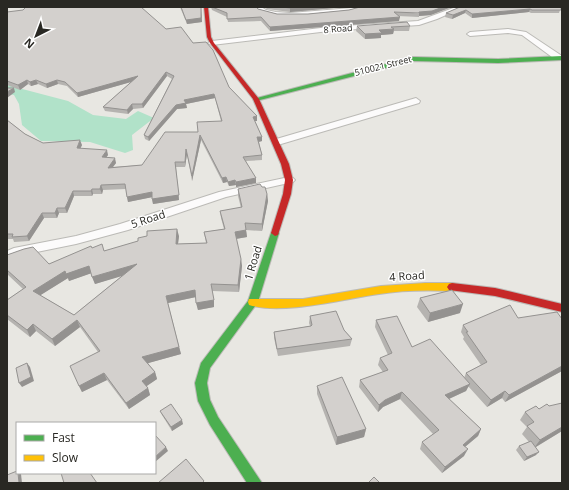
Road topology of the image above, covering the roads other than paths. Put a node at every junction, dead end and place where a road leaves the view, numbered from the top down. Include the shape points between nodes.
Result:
1 (206, 7) edge
2 (257, 7) edge
3 (361, 7) edge
4 (461, 7) edge
5 (470, 34) dead end
6 (212, 43) junction
7 (561, 58) edge
8 (256, 99) junction
9 (416, 101) dead end
10 (277, 142) junction
11 (289, 180) junction
12 (11, 252) edge
13 (253, 302) junction
14 (562, 308) edge
15 (255, 479) edge

1 - 6 street
2 - 3 street via 262,11 279,14 322,13
4 - 6 street, 8 Road via 419,23 329,29
5 - 7 street via 508,31 524,33
6 - 8 street, 1 Road
7 - 8 street, 510021 Street via 414,58
8 - 10 street, 1 Road
9 - 10 street
10 - 11 street, 1 Road
11 - 12 street, 5 Road via 223,194 76,240
11 - 13 street, 1 Road via 287,194
13 - 14 street, 4 Road via 273,305 316,302 381,290 443,286 485,289
13 - 15 street, 1 Road via 205,366 201,383 204,401 214,421

